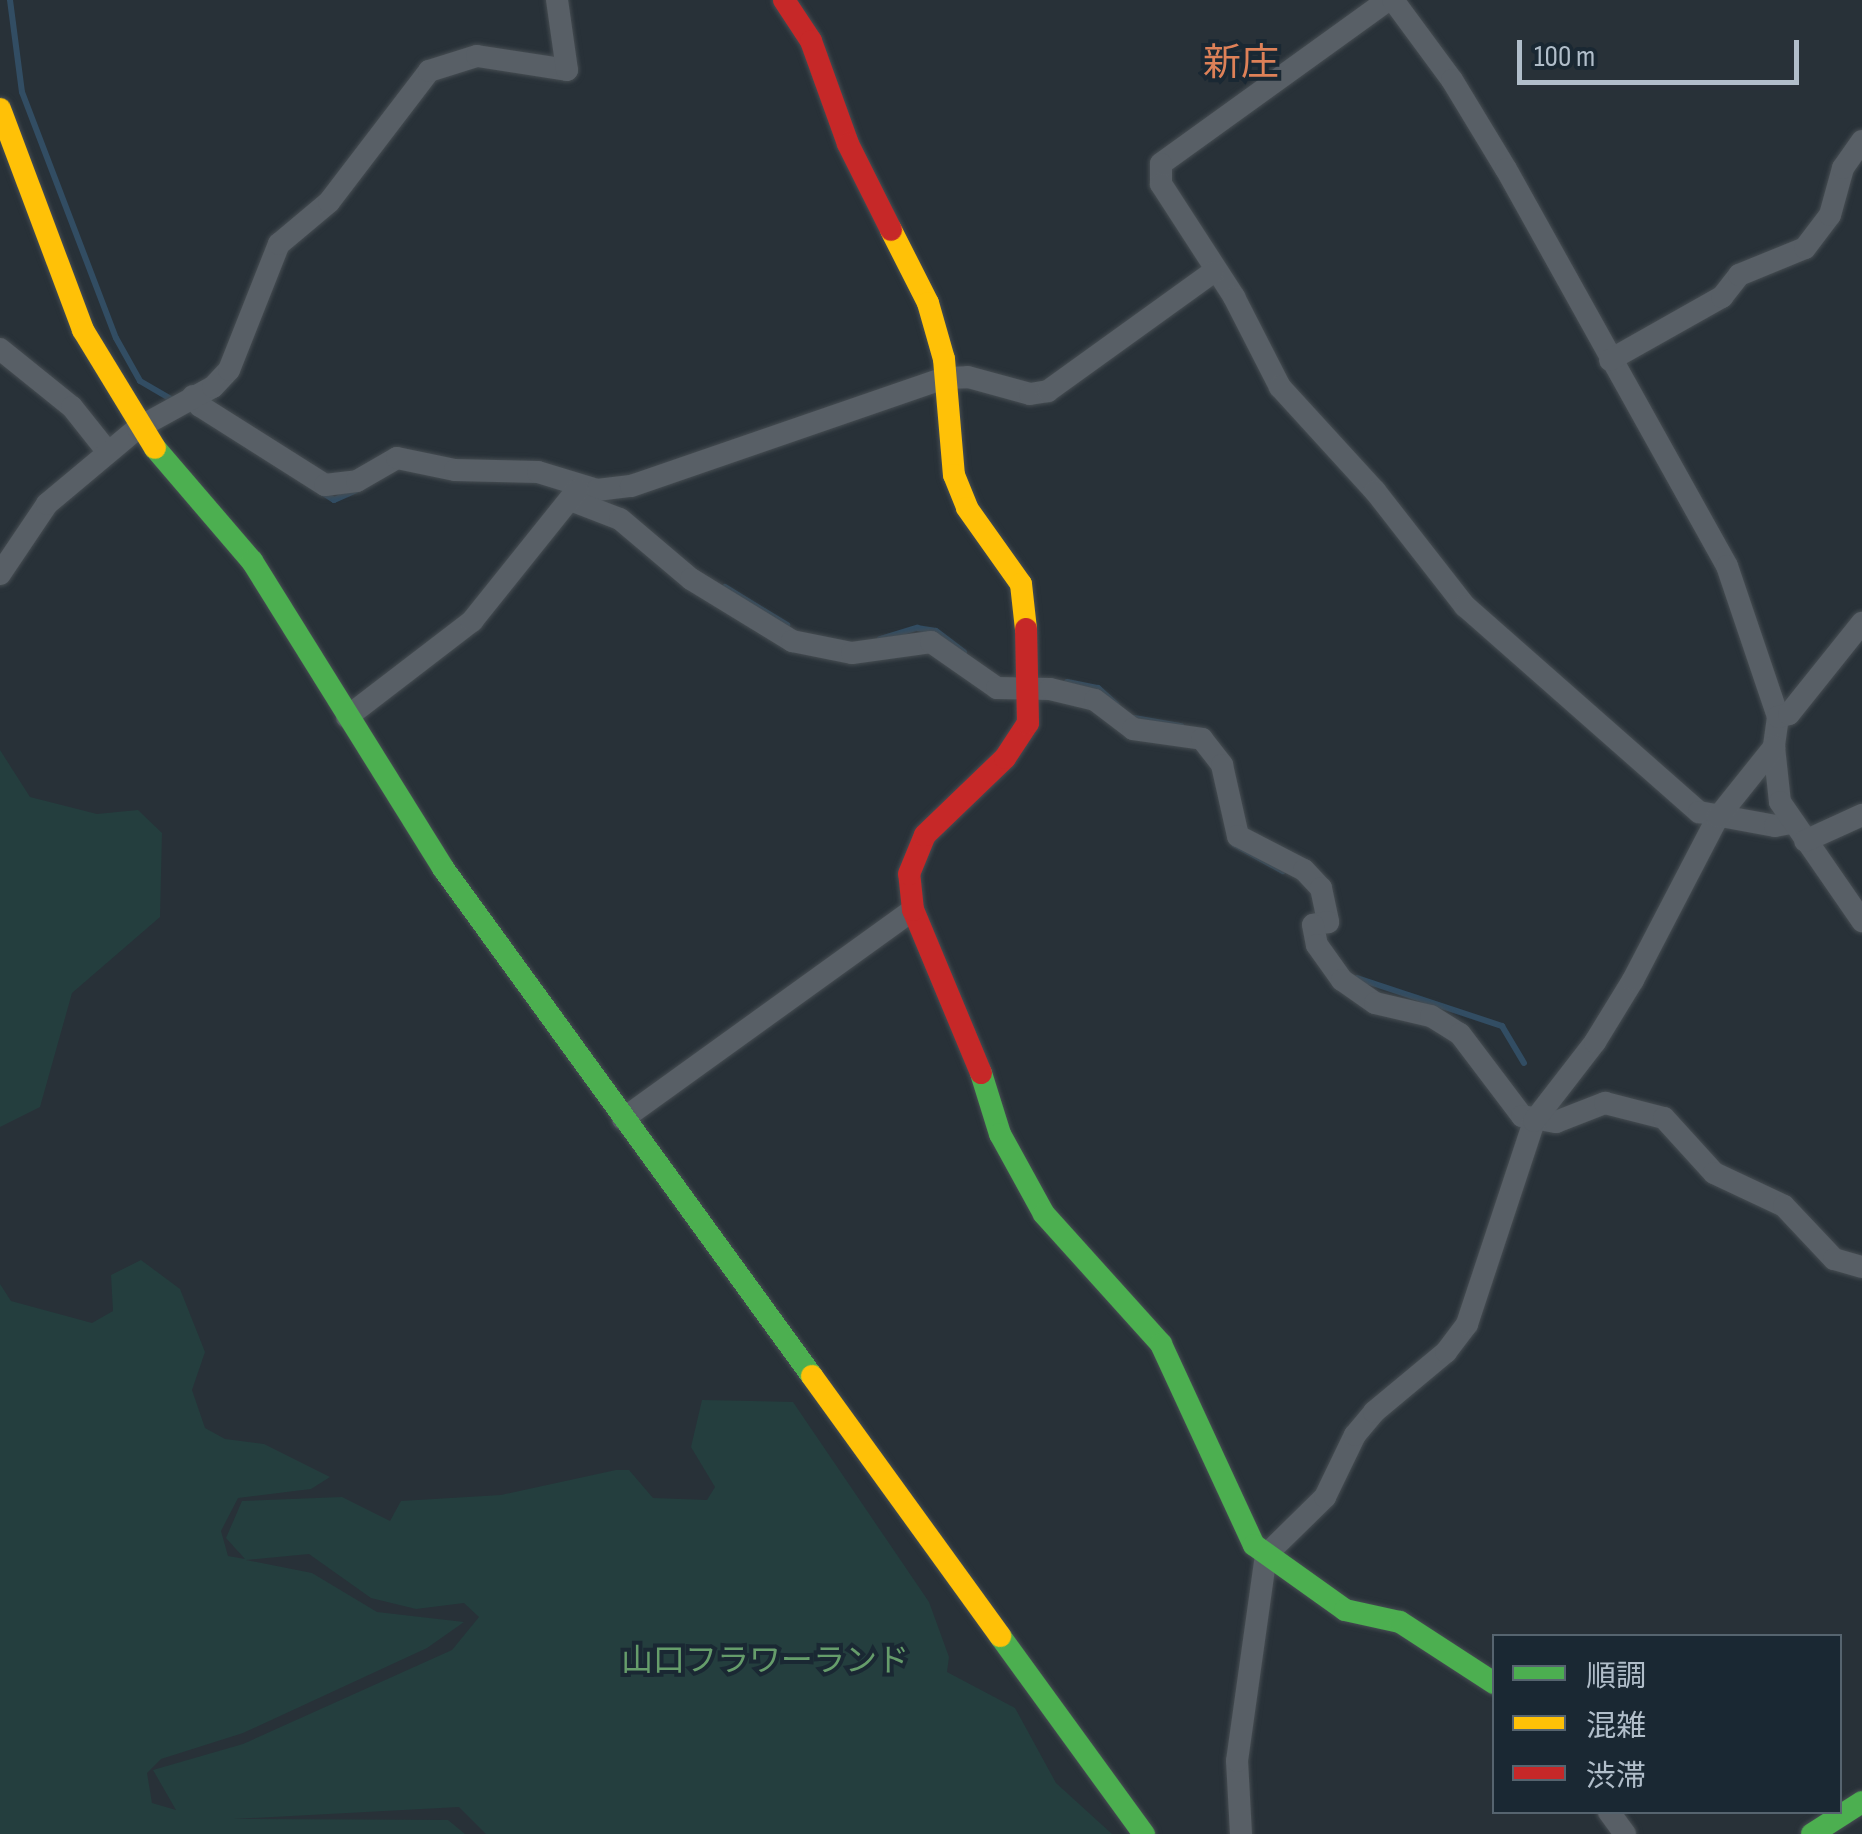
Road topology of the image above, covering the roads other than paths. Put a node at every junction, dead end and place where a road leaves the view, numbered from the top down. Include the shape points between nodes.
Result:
1 (557, 0) edge
2 (784, 0) edge
3 (1390, 0) edge
4 (0, 110) edge
5 (1862, 141) edge
6 (1214, 272) junction
7 (0, 349) edge
8 (1610, 360) junction
9 (945, 378) junction
10 (181, 400) junction
11 (138, 428) junction
12 (107, 451) junction
13 (576, 494) junction
14 (0, 574) edge
15 (1862, 622) edge
16 (1025, 682) junction
17 (347, 717) junction
18 (1778, 717) junction
19 (1774, 747) junction
20 (1862, 814) edge
21 (1718, 818) junction
22 (1798, 832) junction
23 (913, 910) junction
24 (1862, 921) edge
25 (623, 1119) junction
26 (1534, 1121) junction
27 (1862, 1267) edge
28 (1266, 1555) junction
29 (1492, 1682) edge
30 (1862, 1802) edge
31 (1144, 1834) edge
32 (1242, 1834) edge
33 (1812, 1834) edge

1 - 10 street via 566,70 478,56 429,71 329,202 280,244 229,370
2 - 9 street via 811,41 848,144 928,303
3 - 6 street via 1161,164 1160,184
3 - 8 street via 1497,154
4 - 11 street via 83,330
5 - 8 street via 1843,168 1830,215 1805,248 1739,276 1722,297
6 - 9 street via 1048,391 1030,394 968,377
6 - 21 street via 1280,387 1376,491 1465,606 1673,794
7 - 12 street via 72,406
8 - 18 street via 1727,566
9 - 13 street via 675,476
9 - 16 street via 954,475 981,531 1021,584
10 - 11 street
10 - 13 street via 325,485 357,480 396,458 456,470 538,472
11 - 12 street
11 - 17 street via 252,561
12 - 14 street via 46,504
13 - 16 street via 620,519 691,579 792,641 852,653 931,642 982,681
13 - 17 street via 472,621
15 - 18 street via 1789,714
16 - 23 street via 1028,723 1020,741 914,854
16 - 26 street via 1095,700 1121,724 1208,744 1230,788 1238,836 1314,879 1317,945 1342,980 1375,1003 1444,1022 1477,1051 1506,1101
17 - 25 street via 443,868
18 - 19 street
19 - 21 street
19 - 22 street via 1780,802
20 - 22 street
21 - 22 street
21 - 26 street via 1633,980
22 - 24 street
23 - 25 street
23 - 28 street via 962,1018 1016,1166 1044,1214 1161,1344 1224,1490
25 - 31 street
26 - 27 street via 1570,1119 1606,1103 1664,1118 1714,1173 1784,1206 1834,1258
26 - 28 street via 1467,1324 1446,1352 1374,1412 1354,1435 1325,1498
28 - 29 street via 1345,1610 1400,1622
28 - 32 street via 1237,1761
30 - 33 street

